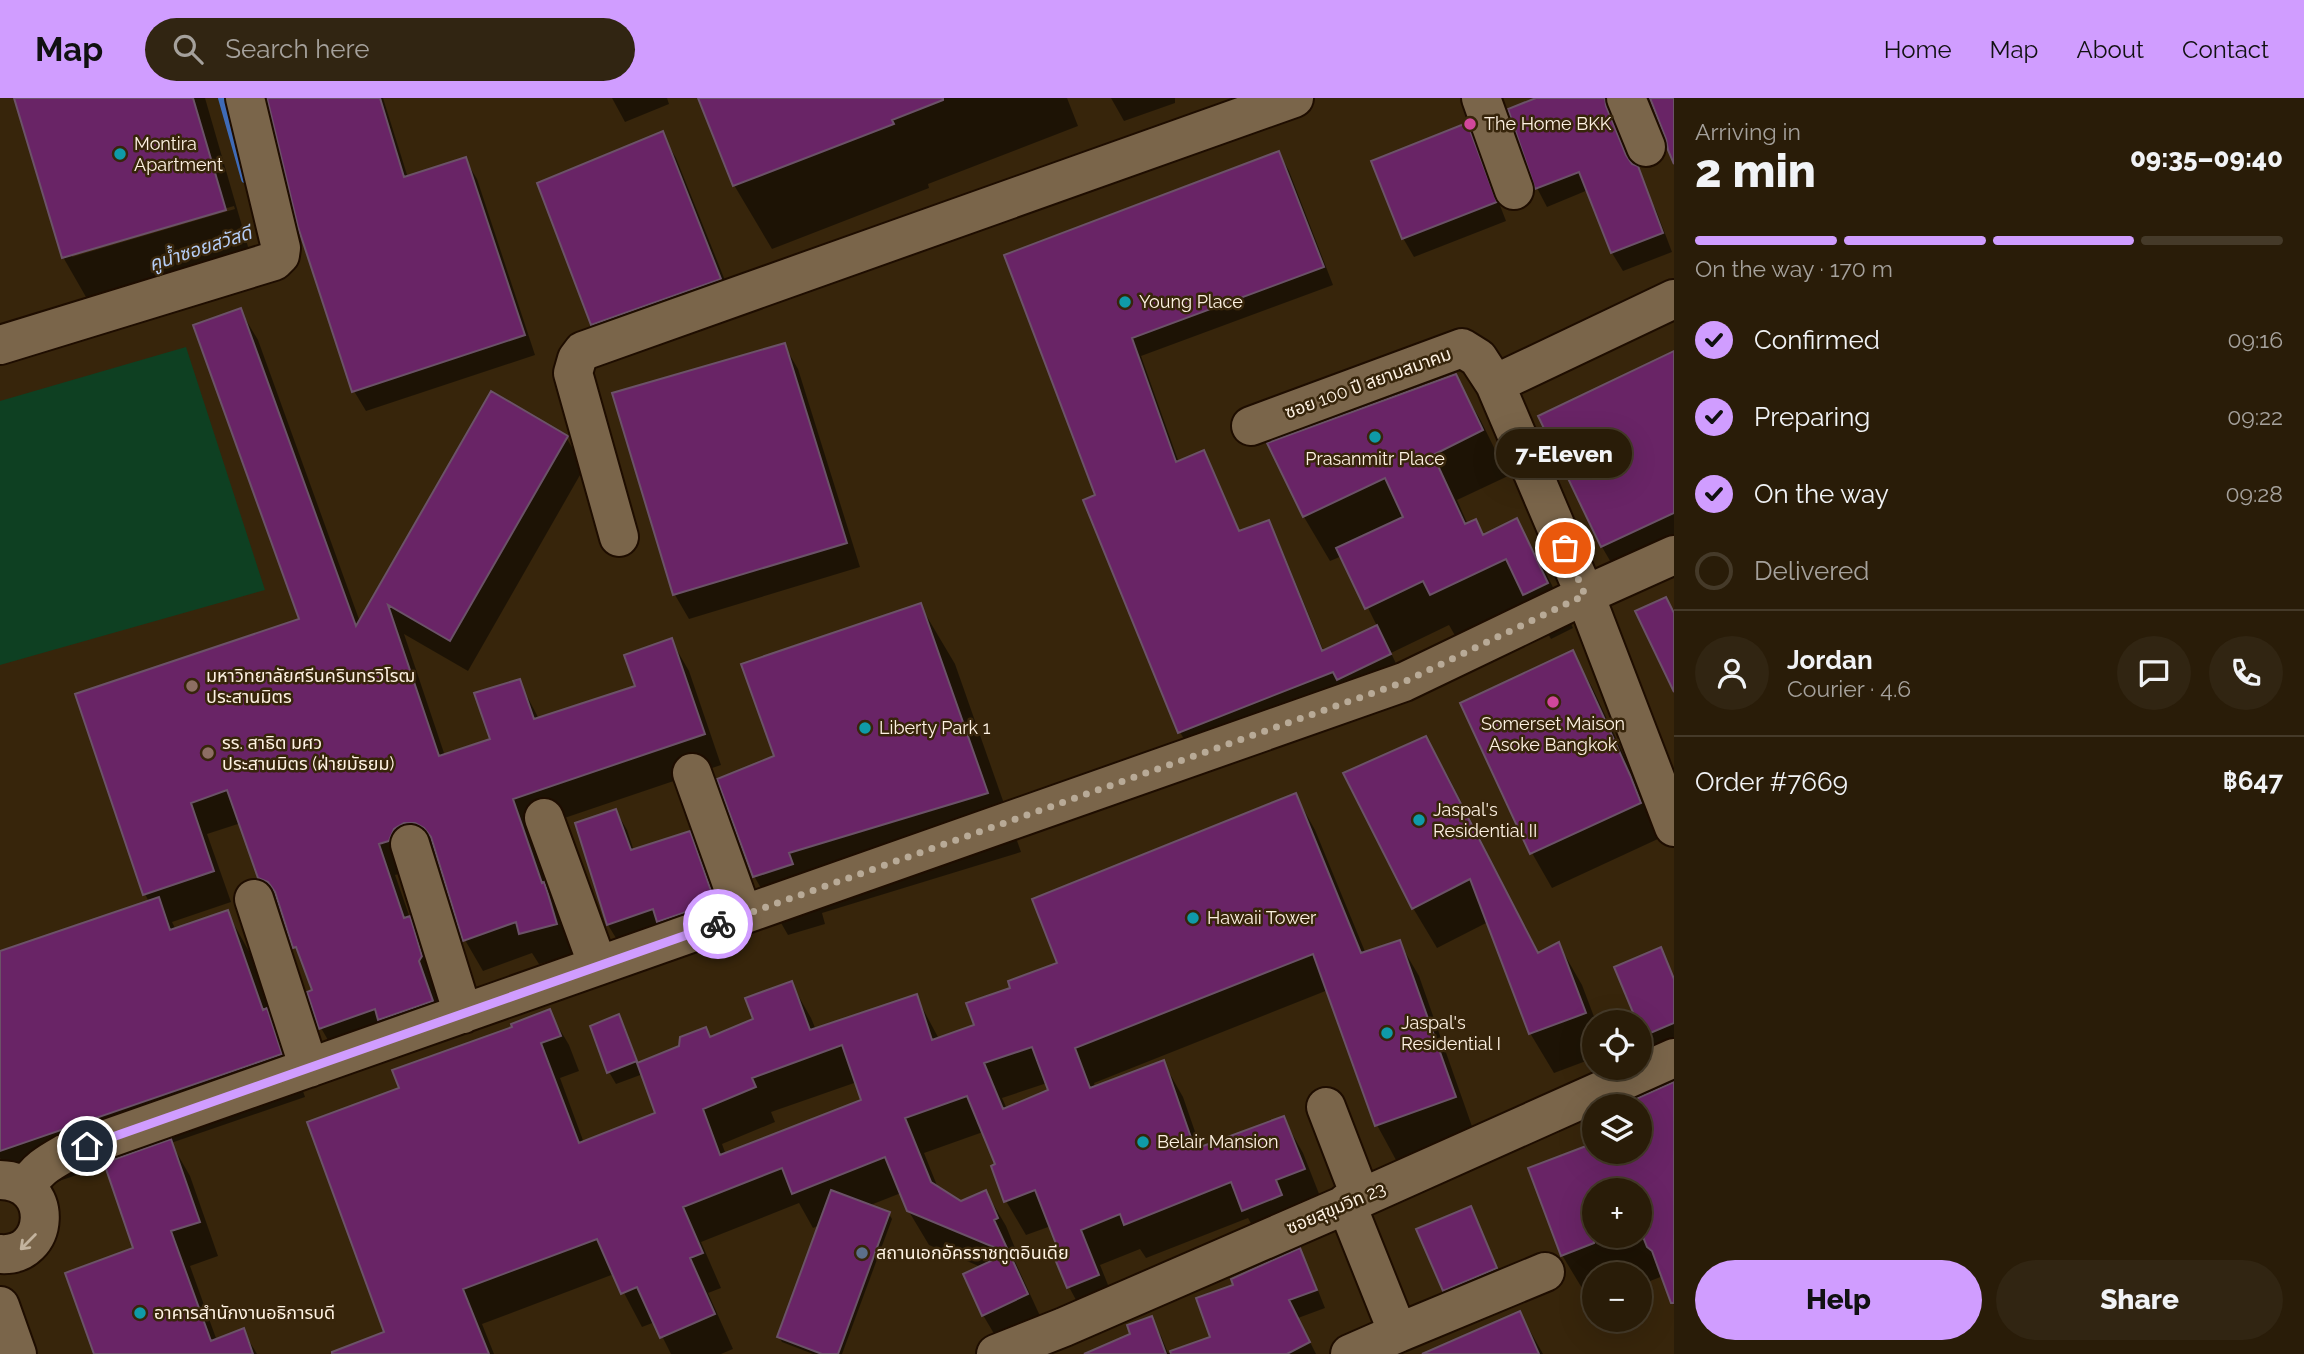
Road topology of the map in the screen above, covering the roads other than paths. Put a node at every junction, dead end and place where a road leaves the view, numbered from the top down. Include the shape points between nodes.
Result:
1 (245, 98) edge
2 (1294, 98) edge
3 (1481, 98) edge
4 (1626, 98) edge
5 (1223, 110) edge
6 (1646, 147) dead end
7 (1514, 190) dead end
8 (1674, 299) edge
9 (0, 345) edge
10 (1495, 384) junction
11 (1251, 426) dead end
12 (619, 537) dead end
13 (1674, 555) edge
14 (1585, 595) junction
15 (692, 773) dead end
16 (544, 818) dead end
17 (1674, 827) edge
18 (410, 844) dead end
19 (254, 899) dead end
20 (743, 915) junction
21 (598, 966) junction
22 (463, 1014) junction
23 (1674, 1058) edge
24 (309, 1068) junction
25 (1326, 1107) dead end
26 (15, 1185) edge
27 (1353, 1200) junction
28 (0, 1254) edge
29 (1545, 1272) dead end
30 (0, 1306) edge
31 (1398, 1333) junction
32 (17, 1354) edge
33 (996, 1354) edge
34 (1350, 1354) edge

1 - 9 street via 280,255 274,261
2 - 5 street
3 - 7 street
4 - 6 street
5 - 12 street via 583,351 573,373
8 - 10 street
10 - 11 street, ซอย 100 ปี สยามสมาคม via 1478,358 1462,348
10 - 14 street, ซอย 100 ปี สยามสมาคม
13 - 14 street
14 - 17 street, ซอย 100 ปี สยามสมาคม
14 - 20 street via 1404,682
15 - 20 street
16 - 21 street
18 - 22 street
19 - 24 street
20 - 21 street
21 - 22 street
22 - 24 street
23 - 27 street, ซอยสุขุมวิท 23
24 - 26 street via 64,1154 33,1175 27,1186
25 - 27 street
26 -> 28 street via 37,1200 40,1224 28,1245
27 - 31 street
27 - 33 street, ซอยสุขุมวิท 23
29 - 31 street
30 - 32 street
31 - 34 street

